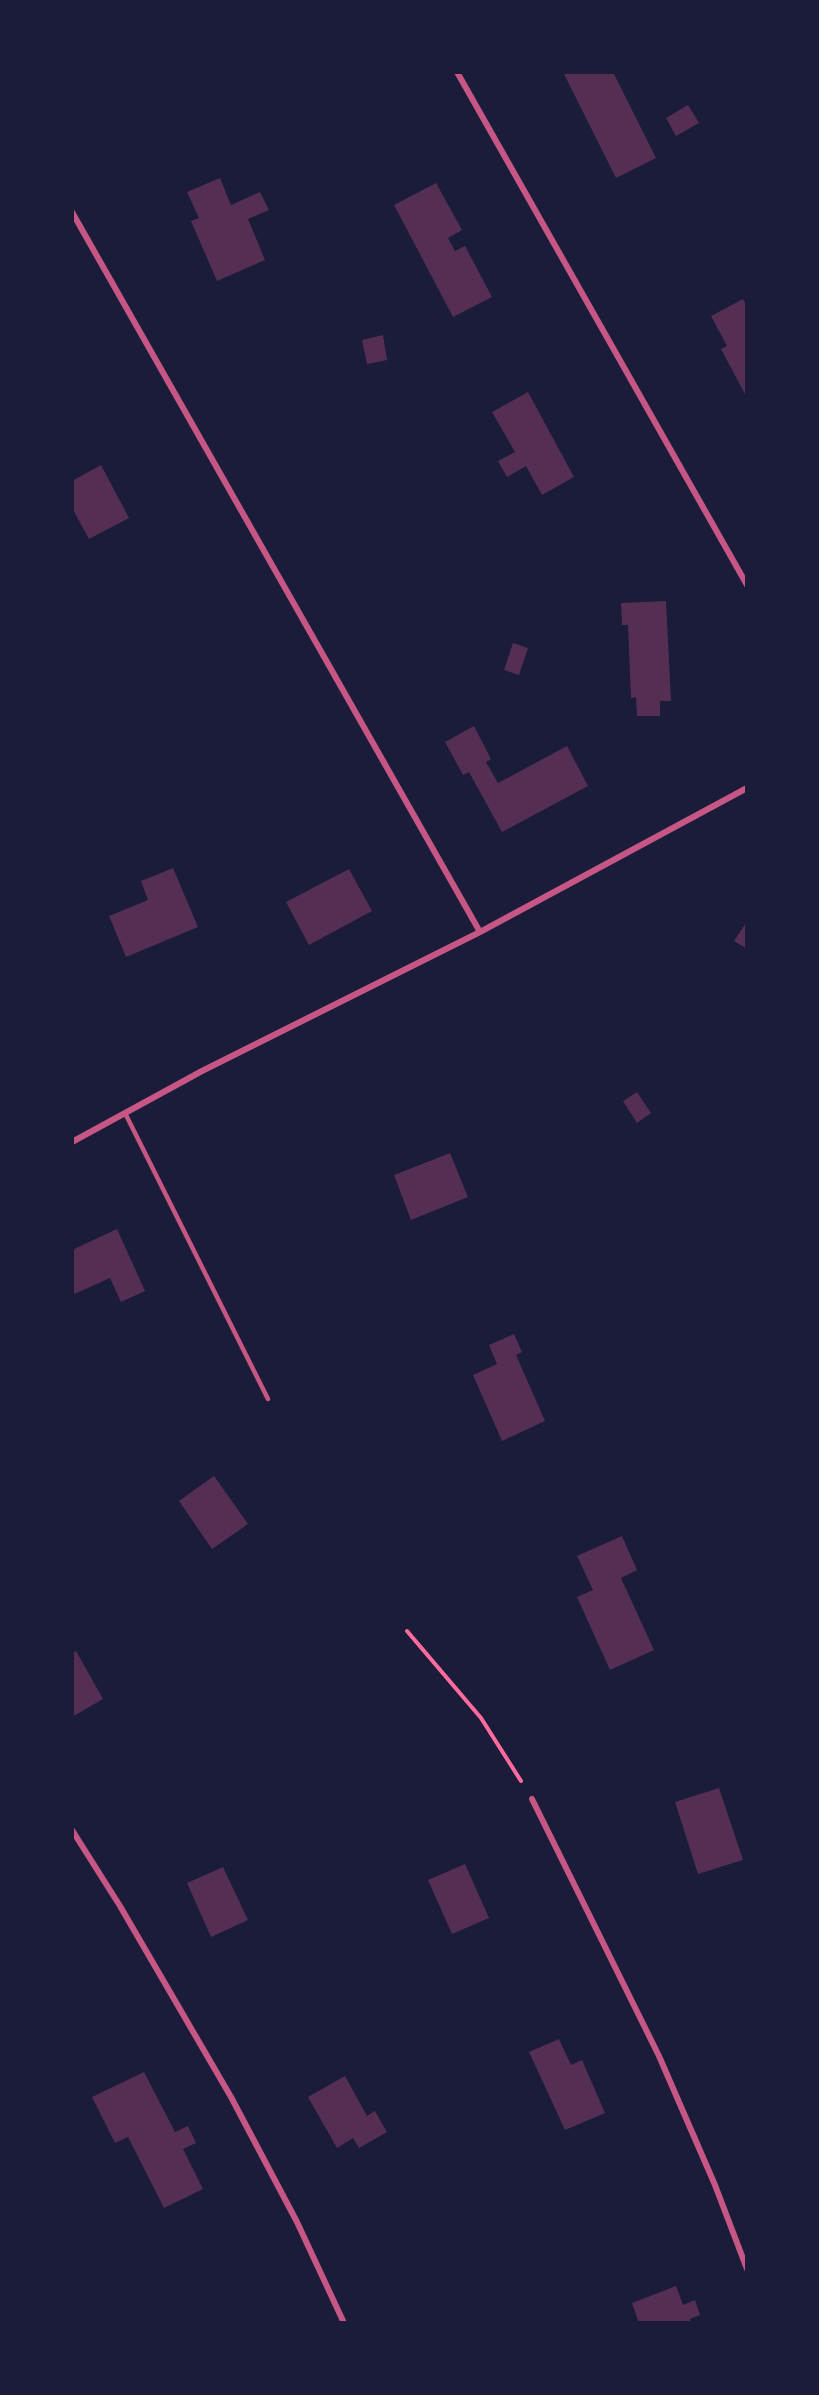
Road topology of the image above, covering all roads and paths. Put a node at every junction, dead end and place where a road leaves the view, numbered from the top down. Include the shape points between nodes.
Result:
1 (458, 72) edge
2 (72, 212) edge
3 (747, 585) edge
4 (747, 788) edge
5 (480, 932) junction
6 (125, 1113) junction
7 (72, 1142) edge
8 (268, 1399) dead end
9 (407, 1631) dead end
10 (532, 1799) joint
11 (72, 1830) edge
12 (747, 2269) edge
13 (344, 2323) edge

1 - 3 street
2 - 5 street
4 - 5 street
5 - 6 street
6 - 7 street
6 - 8 lane
9 - 10 path via 481,1718
10 - 12 street via 659,2056
11 - 13 street via 231,2097 297,2222

